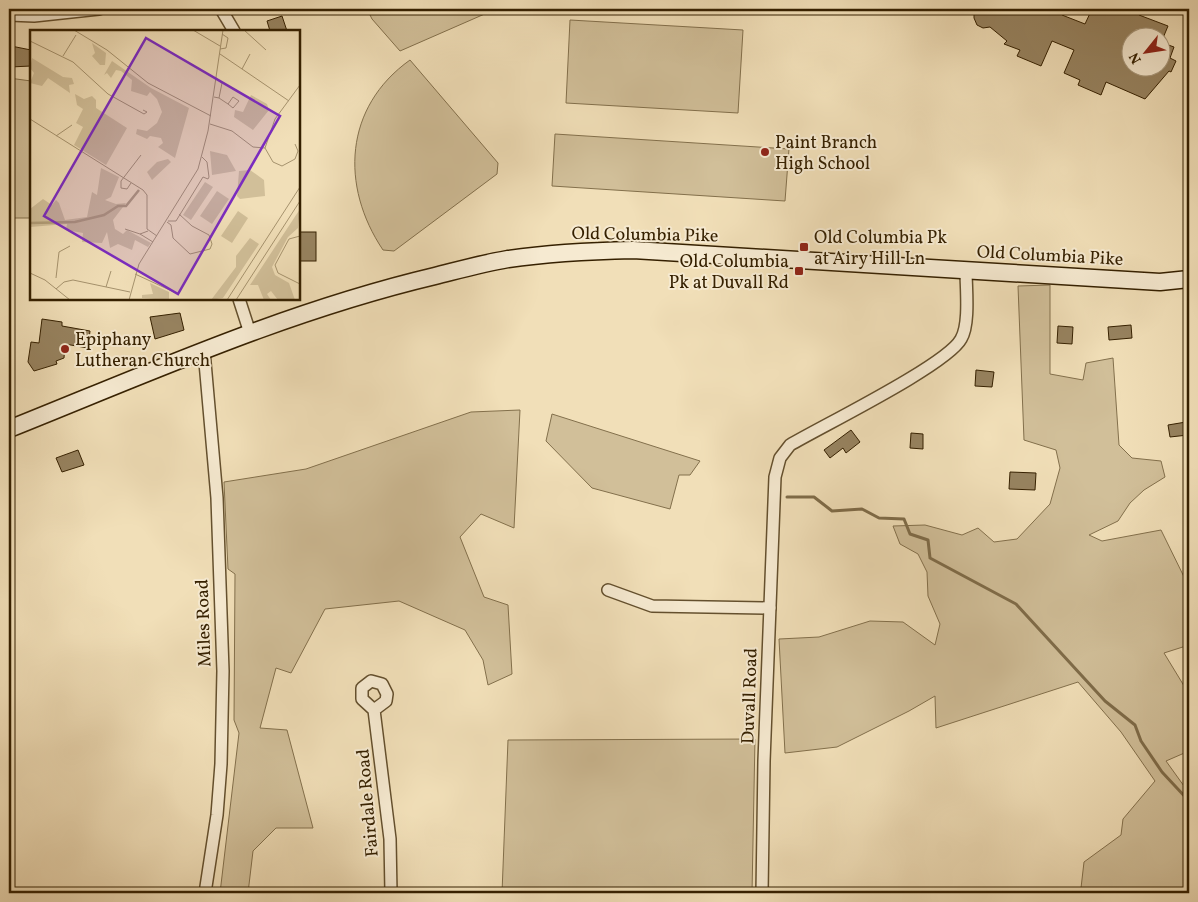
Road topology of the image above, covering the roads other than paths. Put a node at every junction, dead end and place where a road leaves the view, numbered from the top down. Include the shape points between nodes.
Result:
1 (99, 9) edge
2 (221, 9) edge
3 (9, 15) edge
4 (233, 30) edge
5 (966, 271) junction
6 (1189, 279) edge
7 (239, 300) edge
8 (250, 333) junction
9 (204, 351) junction
10 (9, 429) edge
11 (608, 590) dead end
12 (770, 608) junction
13 (374, 710) dead end
14 (205, 893) edge
15 (391, 893) edge
16 (762, 893) edge

1 - 3 street via 34,16
2 - 4 street
5 - 6 main road, Old Columbia Pike via 1160,282
5 - 8 main road, Old Columbia Pike via 633,250 567,252 506,259 402,284 322,307
5 - 12 street, Duvall Road via 965,328 961,339 947,354 790,445 780,458 775,477
7 - 8 street
8 - 9 main road, Old Columbia Pike
9 - 10 main road, Old Columbia Pike
9 - 14 street, Miles Road via 217,498 223,671 218,806
11 - 12 street via 652,606
12 - 16 street, Duvall Road
13 - 15 street, Fairdale Road via 390,839

